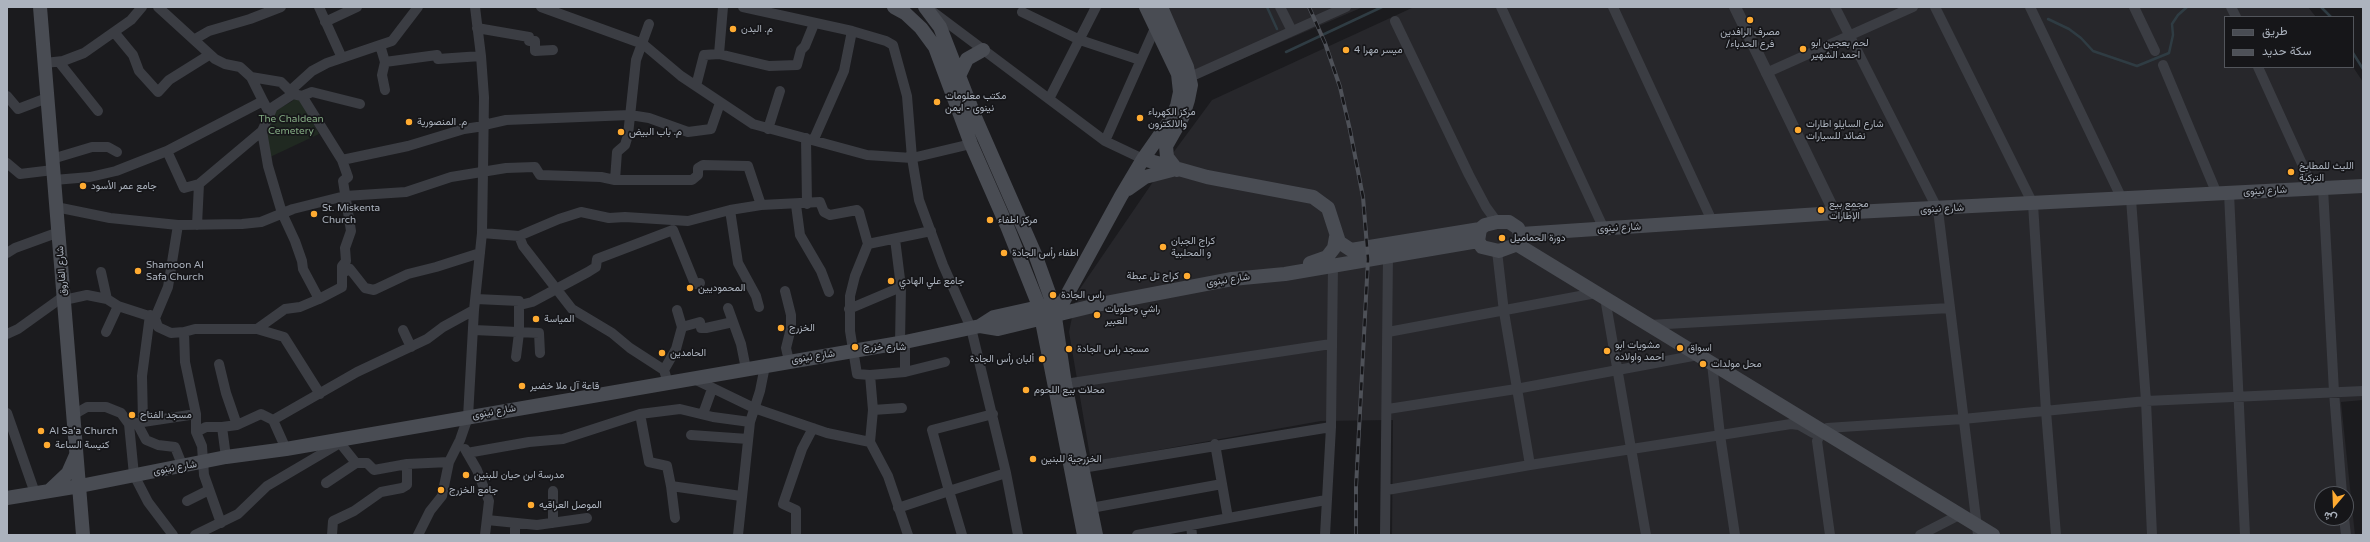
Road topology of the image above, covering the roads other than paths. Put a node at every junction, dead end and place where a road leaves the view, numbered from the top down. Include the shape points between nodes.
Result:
1 (40, 7) edge
2 (142, 7) edge
3 (158, 7) edge
4 (281, 7) edge
5 (319, 7) edge
6 (357, 7) edge
7 (418, 7) edge
8 (475, 7) edge
9 (541, 7) edge
10 (723, 7) edge
11 (742, 7) edge
12 (894, 7) edge
13 (1096, 7) edge
14 (1146, 7) edge
15 (1161, 7) edge
16 (1280, 7) edge
17 (1346, 7) edge
18 (1501, 7) edge
19 (1613, 7) edge
20 (1735, 7) edge
21 (1836, 7) edge
22 (1913, 7) edge
23 (1935, 7) edge
24 (2030, 7) edge
25 (2134, 7) edge
26 (2231, 7) edge
27 (927, 8) edge
28 (1022, 12) dead end
29 (2236, 16) edge
30 (1395, 21) dead end
31 (325, 22) junction
32 (649, 24) dead end
33 (814, 24) junction
34 (1156, 26) junction
35 (477, 28) junction
36 (852, 31) junction
37 (1292, 31) junction
38 (114, 32) junction
39 (1850, 37) junction
40 (194, 39) junction
41 (1080, 40) junction
42 (643, 44) junction
43 (380, 46) junction
44 (553, 50) dead end
45 (983, 50) junction
46 (2155, 52) dead end
47 (719, 54) junction
48 (209, 55) junction
49 (481, 56) junction
50 (342, 58) junction
51 (1140, 60) junction
52 (52, 62) junction
53 (385, 62) junction
54 (2163, 65) dead end
55 (2258, 68) edge
56 (1766, 73) junction
57 (959, 76) junction
58 (251, 77) junction
59 (1190, 77) junction
60 (696, 86) junction
61 (385, 90) dead end
62 (780, 91) dead end
63 (297, 95) junction
64 (7, 96) edge
65 (48, 98) junction
66 (1049, 99) junction
67 (1184, 100) junction
68 (263, 101) junction
69 (720, 103) junction
70 (360, 104) dead end
71 (98, 111) dead end
72 (269, 112) junction
73 (630, 115) junction
74 (484, 125) junction
75 (768, 129) junction
76 (262, 131) junction
77 (810, 139) junction
78 (1105, 141) junction
79 (971, 144) junction
80 (166, 151) junction
81 (117, 152) dead end
82 (912, 158) junction
83 (1143, 159) junction
84 (342, 160) junction
85 (7, 163) edge
86 (53, 170) junction
87 (1177, 170) junction
88 (483, 172) junction
89 (615, 180) junction
90 (199, 184) junction
91 (2363, 186) edge
92 (2318, 188) junction
93 (2223, 193) junction
94 (345, 196) junction
95 (1121, 196) junction
96 (2126, 199) junction
97 (807, 204) junction
98 (2033, 204) junction
99 (761, 205) junction
100 (796, 205) junction
101 (56, 207) junction
102 (730, 210) junction
103 (1938, 210) junction
104 (282, 214) junction
105 (1835, 214) junction
106 (1497, 222) junction
107 (1713, 223) junction
108 (1014, 224) junction
109 (178, 225) junction
110 (197, 225) junction
111 (1604, 229) junction
112 (931, 230) junction
113 (59, 232) junction
114 (482, 233) junction
115 (1479, 235) junction
116 (520, 236) junction
117 (1336, 237) junction
118 (895, 239) junction
119 (1520, 239) junction
120 (868, 244) junction
121 (1497, 251) junction
122 (7, 253) edge
123 (480, 253) junction
124 (1388, 255) junction
125 (1333, 265) junction
126 (101, 272) dead end
127 (342, 273) junction
128 (1274, 274) junction
129 (700, 283) dead end
130 (1031, 283) junction
131 (901, 287) junction
132 (555, 288) junction
133 (785, 291) dead end
134 (829, 292) dead end
135 (1601, 295) junction
136 (64, 298) junction
137 (319, 299) junction
138 (476, 299) junction
139 (107, 300) junction
140 (519, 301) junction
141 (118, 306) junction
142 (759, 307) dead end
143 (728, 308) dead end
144 (1950, 308) junction
145 (849, 309) junction
146 (474, 310) junction
147 (677, 310) dead end
148 (1048, 311) junction
149 (1012, 312) junction
150 (1504, 312) junction
151 (153, 317) junction
152 (733, 322) junction
153 (1649, 325) junction
154 (682, 327) junction
155 (976, 327) junction
156 (258, 329) junction
157 (403, 330) dead end
158 (474, 330) junction
159 (106, 332) dead end
160 (184, 332) junction
161 (1388, 332) junction
162 (519, 333) junction
163 (7, 334) edge
164 (902, 343) junction
165 (1331, 344) junction
166 (411, 347) junction
167 (853, 351) junction
168 (540, 353) dead end
169 (1698, 355) junction
170 (516, 357) dead end
171 (789, 361) junction
172 (945, 362) dead end
173 (219, 364) dead end
174 (1712, 364) junction
175 (765, 366) junction
176 (746, 369) junction
177 (1616, 370) junction
178 (905, 372) junction
179 (870, 375) junction
180 (666, 376) junction
181 (692, 378) junction
182 (1065, 384) junction
183 (712, 389) junction
184 (1516, 389) junction
185 (2363, 391) edge
186 (2334, 392) junction
187 (320, 394) junction
188 (2237, 398) junction
189 (2146, 401) junction
190 (754, 408) junction
191 (902, 408) dead end
192 (1388, 409) junction
193 (873, 410) junction
194 (2046, 411) junction
195 (7, 413) edge
196 (196, 414) junction
197 (640, 414) junction
198 (703, 414) junction
199 (992, 414) junction
200 (73, 415) junction
201 (468, 417) junction
202 (1963, 419) junction
203 (273, 420) junction
204 (750, 422) junction
205 (136, 423) junction
206 (237, 425) junction
207 (222, 427) junction
208 (1331, 427) junction
209 (813, 428) junction
210 (196, 432) junction
211 (1820, 433) junction
212 (691, 435) dead end
213 (1720, 435) junction
214 (748, 439) junction
215 (460, 440) junction
216 (341, 441) junction
217 (870, 442) junction
218 (1215, 444) junction
219 (286, 449) junction
220 (1630, 449) junction
221 (467, 453) junction
222 (76, 454) junction
223 (226, 457) junction
224 (449, 462) junction
225 (202, 463) junction
226 (356, 463) junction
227 (406, 464) junction
228 (1530, 465) junction
229 (183, 467) junction
230 (1082, 468) junction
231 (1006, 473) junction
232 (134, 475) junction
233 (326, 483) dead end
234 (1222, 484) junction
235 (80, 486) junction
236 (671, 486) junction
237 (2341, 486) edge
238 (209, 490) junction
239 (1386, 490) junction
240 (553, 491) dead end
241 (949, 491) junction
242 (41, 492) junction
243 (740, 496) junction
244 (7, 498) edge
245 (1326, 500) junction
246 (187, 501) dead end
247 (898, 508) junction
248 (1092, 508) junction
249 (1959, 515) junction
250 (588, 518) dead end
251 (675, 518) dead end
252 (1228, 518) junction
253 (487, 520) junction
254 (221, 523) junction
255 (516, 523) junction
256 (553, 523) junction
257 (1192, 530) edge
258 (1978, 530) edge
259 (83, 535) edge
260 (173, 535) edge
261 (195, 535) edge
262 (332, 535) edge
263 (418, 535) edge
264 (485, 535) edge
265 (515, 535) edge
266 (738, 535) edge
267 (796, 535) edge
268 (908, 535) edge
269 (962, 535) edge
270 (1018, 535) edge
271 (1084, 535) edge
272 (1096, 535) edge
273 (1137, 535) edge
274 (1325, 535) edge
275 (1385, 535) edge
276 (1646, 535) edge
277 (1735, 535) edge
278 (1830, 535) edge
279 (1920, 535) edge
280 (1993, 535) edge
281 (2056, 535) edge
282 (2152, 535) edge
283 (2245, 535) edge

1 - 52 main road, شارع الفاروق
2 - 38 street via 131,20
3 - 40 street
4 - 40 street via 215,29
5 - 31 street
6 - 31 street
7 - 43 street via 392,41
8 - 35 street
9 - 42 street
10 - 47 street
11 - 33 street
12 - 79 main road via 905,13 921,28 935,47
13 - 41 street
14 - 34 main road
15 - 59 main road
16 - 37 street
17 - 37 street
18 - 111 street
19 - 107 street
20 - 56 street
21 - 39 street
22 - 39 street
23 - 98 street
24 - 96 street
25 - 46 street
26 - 29 street
27 - 45 street
27 - 57 main road via 940,27
28 - 41 street
30 - 106 street via 1468,175
31 - 50 street
32 - 42 street
33 - 36 street
33 - 47 street via 801,50 797,65 769,66
34 - 51 street
34 - 67 main road via 1178,74
35 - 44 street via 529,36 529,42 535,41 535,51
35 - 49 street
36 - 77 street via 844,71
36 - 82 street via 886,41 893,46 907,96
37 - 59 street
38 - 48 street via 133,55 139,71 158,92 169,80
38 - 52 street via 84,53
39 - 56 street
39 - 103 street
40 - 48 street
41 - 51 street
41 - 66 street
42 - 60 street
42 - 73 street via 636,60
43 - 50 street
43 - 53 street
45 - 57 main road via 967,59
45 - 66 street
47 - 60 street via 704,55
48 - 58 street via 225,64 240,67
49 - 53 street via 438,59 437,55
49 - 74 street
50 - 63 street via 312,71 292,90
51 - 78 street
52 - 65 main road, شارع الفاروق
52 - 71 street
53 - 61 street via 382,75
54 - 93 street
55 - 92 street
56 - 105 street
57 - 108 main road
58 - 63 street via 281,82
58 - 68 street
59 - 67 main road
60 - 69 street
62 - 75 street
63 - 70 street via 312,92
63 - 72 street via 273,107
63 - 84 street
64 - 65 street via 18,109
65 - 86 main road, شارع الفاروق
66 - 78 street
67 - 83 main road
67 - 87 main road via 1166,146 1169,162
68 - 72 street
68 - 80 street
69 - 73 street via 711,129 688,132 648,118
69 - 75 street via 753,124
72 - 76 street
73 - 74 street via 506,120
73 - 89 street via 625,145 617,152
74 - 84 street via 408,146
74 - 88 street
75 - 77 street
76 - 90 street
76 - 104 street via 268,166
77 - 82 street via 867,155
77 - 97 street
78 - 83 street
79 - 82 street
79 - 108 main road
80 - 86 street via 116,172 90,177
80 - 90 street via 184,188
81 - 86 street via 108,147 92,147
82 - 112 street via 919,200
83 - 87 main road
83 - 95 main road
84 - 94 street via 348,177 343,181
85 - 86 street via 20,174
86 - 101 main road, شارع الفاروق
87 - 95 main road via 1161,171 1146,177 1132,185
87 - 117 main road via 1313,197 1328,208
88 - 89 street via 535,167 540,175
88 - 94 street via 451,177 406,192
88 - 114 street
89 - 99 street via 692,180 698,175 698,168 703,165 748,166
90 - 110 street
91 - 92 main road, شارع نينوى
92 - 93 main road, شارع نينوى
92 - 186 street
93 - 96 main road, شارع نينوى
93 - 188 street
94 - 104 street
94 - 127 street via 351,231 345,248 346,261 342,266
95 - 148 main road
96 - 98 main road, شارع نينوى
96 - 189 street
97 - 100 street
97 - 120 street via 820,202 824,212 830,215 857,210
98 - 103 main road, شارع نينوى
98 - 194 street
99 - 100 street
99 - 102 street
100 - 134 street via 800,235 821,271
101 - 109 street via 110,218
101 - 113 main road, شارع الفاروق
102 - 116 street via 688,221 609,218 581,212
102 - 142 street via 738,263 756,296
103 - 105 main road, شارع نينوى
103 - 144 street
104 - 110 street via 261,222
104 - 137 street via 295,241 302,269
105 - 107 main road, شارع نينوى
106 - 115 main road via 1485,225
106 - 119 main road via 1513,224
107 - 111 main road, شارع نينوى
108 - 130 main road
108 - 148 main road
109 - 110 street
109 - 151 street via 168,286
111 - 119 main road, شارع نينوى
112 - 118 street
112 - 155 street
113 - 122 street
113 - 136 main road, شارع الفاروق
114 - 116 street
114 - 123 street
115 - 117 main road via 1355,250 1342,245
115 - 121 main road via 1486,249
115 - 124 main road, شارع نينوى
116 - 132 street via 523,246
117 - 128 main road via 1331,253 1322,260 1286,268
118 - 120 street
118 - 131 street
119 - 121 main road via 1508,250
119 - 135 main road
120 - 145 street via 855,276
121 - 150 street
123 - 127 street via 408,274 374,290 364,288 350,269
123 - 138 street
124 - 125 main road, شارع نينوى
124 - 161 street
125 - 128 main road, شارع نينوى via 1283,275
125 - 165 street
126 - 139 street
127 - 137 street via 342,287
128 - 148 main road, شارع نينوى
129 - 132 street via 695,284 673,230 597,259 596,267
130 - 148 main road
130 - 149 main road via 1026,296
131 - 145 street
131 - 164 street
132 - 140 street via 532,302 520,305
132 - 180 street via 572,309 612,333
133 - 171 street via 791,315 786,348
135 - 150 street
135 - 153 main road
135 - 177 street
136 - 139 street via 87,295
136 - 163 street
136 - 200 main road, شارع الفاروق
137 - 156 street via 300,307 284,309
138 - 140 street
138 - 146 street
139 - 141 street
140 - 162 street
141 - 151 street
141 - 159 street
143 - 152 street
144 - 153 street
144 - 202 street
145 - 167 street
146 - 158 street
146 - 166 street
147 - 154 street
148 - 149 main road, شارع نينوى
148 - 155 main road, شارع نينوى via 998,329
148 - 182 main road
148 - 271 main road
149 - 155 main road, شارع نينوى via 989,319
150 - 161 street
150 - 184 street
151 - 160 street via 160,329 171,333
151 - 205 street
152 - 154 street via 706,328 701,328 700,322
152 - 176 street
153 - 169 main road
154 - 180 street
155 - 164 main road, شارع نينوى
155 - 199 street
156 - 160 street via 195,329
156 - 187 street via 284,337
157 - 166 street
158 - 162 street
158 - 201 street
160 - 196 street via 185,362
161 - 192 street
162 - 168 street via 538,333
162 - 170 street
164 - 167 main road, شارع نينوى
164 - 178 street
165 - 182 street
165 - 208 street
166 - 187 street via 386,357
167 - 171 main road, شارع نينوى
167 - 179 street via 857,374
169 - 174 main road
169 - 177 street
171 - 175 main road, شارع نينوى
172 - 178 street
173 - 206 street
174 - 211 main road
174 - 213 street
175 - 176 main road, شارع نينوى
175 - 190 street
176 - 181 main road, شارع نينوى
177 - 184 street
177 - 220 street
178 - 179 street
179 - 193 street
180 - 181 main road, شارع نينوى
180 - 201 main road, شارع نينوى
181 - 183 street
182 - 230 main road
183 - 190 street
183 - 198 street
184 - 192 street
184 - 228 street
185 - 186 street
186 - 188 street
186 - 237 street
187 - 203 street
188 - 189 street
188 - 283 street
189 - 194 street
189 - 282 street
190 - 204 street
190 - 209 street
191 - 193 street
192 - 239 street
193 - 217 street
194 - 202 street
194 - 281 street
195 - 242 street
196 - 205 street
196 - 210 street
197 - 198 street via 680,409
197 - 221 street via 563,438
197 - 236 street via 649,462 667,466
198 - 204 street
199 - 231 street
199 - 241 street via 932,430
200 - 205 street via 88,407 106,407
200 - 222 main road, شارع الفاروق
201 - 215 street
201 - 216 main road, شارع نينوى
202 - 211 street via 1835,427
202 - 258 street
203 - 206 street via 261,414
203 - 219 street
204 - 214 street
205 - 229 street via 146,440 175,447
205 - 232 street
206 - 207 street
207 - 210 street via 206,428
207 - 223 street
208 - 218 street
208 - 245 street
209 - 217 street
209 - 267 street via 802,449 783,504 796,510
210 - 225 street via 202,446
211 - 213 street via 1794,424
211 - 249 main road
211 - 278 street
212 - 214 street
213 - 220 street
213 - 277 street
214 - 243 street
215 - 221 street
215 - 224 street
216 - 219 main road, شارع نينوى
216 - 226 street
216 - 254 street via 267,486 238,514
217 - 247 street via 888,476
218 - 230 street
218 - 234 street
219 - 223 main road, شارع نينوى
220 - 228 street
220 - 276 street
221 - 253 street via 477,470 489,501
222 - 235 main road, شارع الفاروق
222 - 242 main road via 72,467 64,479
223 - 225 main road, شارع نينوى
224 - 227 street
224 - 263 street via 442,496 430,511
225 - 229 main road, شارع نينوى
225 - 238 street
226 - 227 street via 367,463 374,470
226 - 233 street
227 - 262 street via 407,485 381,492 354,511 333,521
228 - 239 street
229 - 232 main road, شارع نينوى
230 - 248 main road
231 - 241 street
231 - 270 street
232 - 235 main road, شارع نينوى
232 - 260 street via 148,502
234 - 248 street
234 - 252 street
235 - 242 main road, شارع نينوى
235 - 259 main road, شارع الفاروق
236 - 243 street
236 - 251 street
238 - 246 street
238 - 254 street
239 - 275 street
240 - 256 street
241 - 247 street
241 - 269 street
242 - 244 main road, شارع نينوى
243 - 266 street
245 - 252 street
245 - 274 street
247 - 268 street
248 - 272 main road
249 - 258 main road
249 - 279 street
250 - 256 street
252 - 257 street
253 - 255 street
253 - 264 street
254 - 261 street
255 - 256 street
255 - 265 street
257 - 273 street
258 - 280 main road

